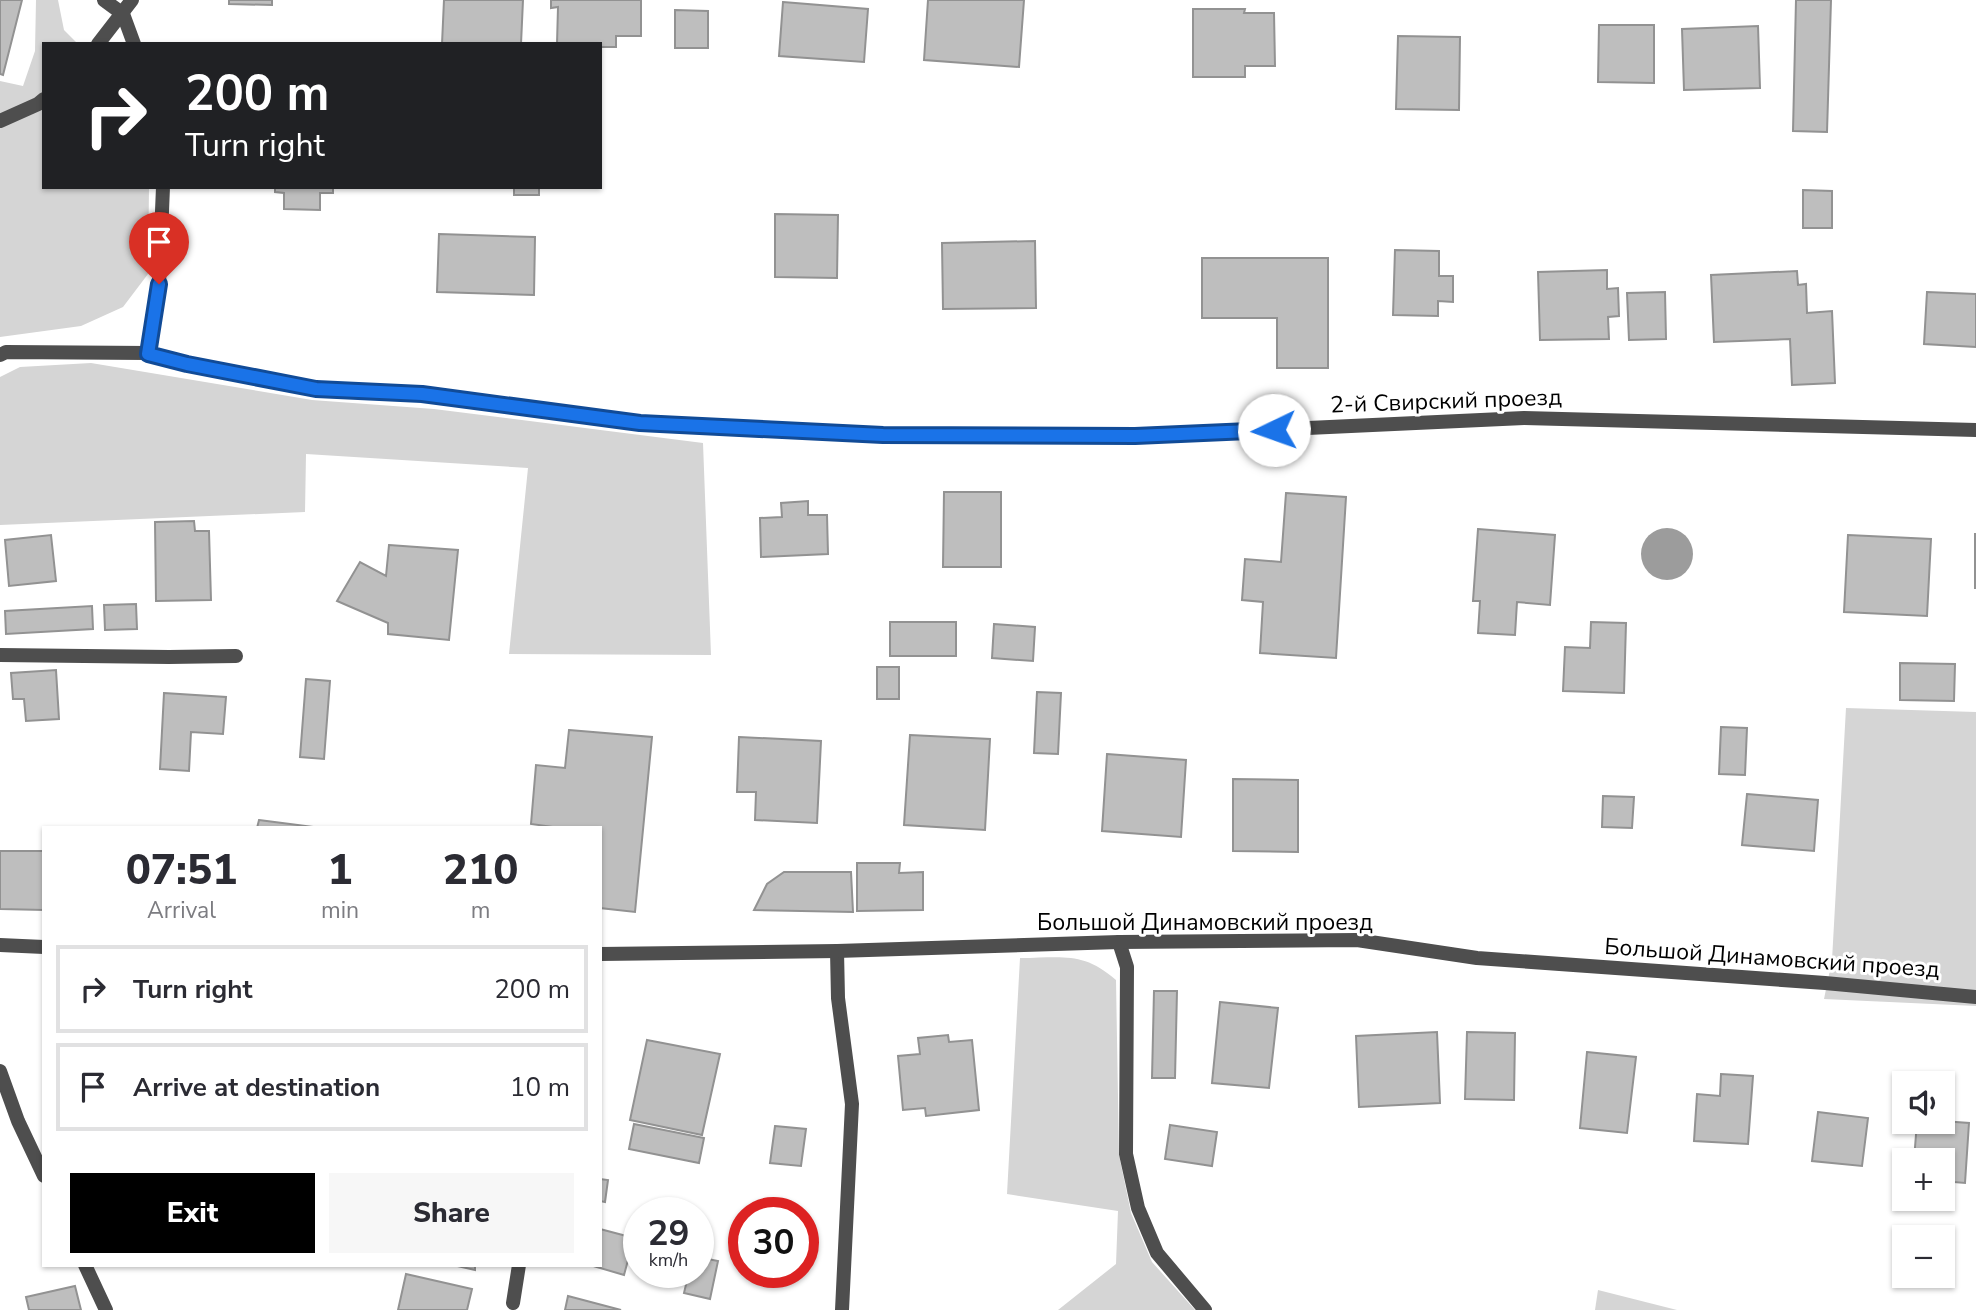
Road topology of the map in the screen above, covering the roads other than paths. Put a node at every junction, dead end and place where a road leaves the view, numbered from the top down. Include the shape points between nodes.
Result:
1 (104, 0) edge
2 (132, 0) edge
3 (123, 14) junction
4 (100, 42) edge
5 (133, 42) edge
6 (42, 101) edge
7 (0, 121) edge
8 (163, 189) edge
9 (148, 354) junction
10 (0, 355) edge
11 (1976, 430) edge
12 (0, 655) edge
13 (236, 656) dead end
14 (1119, 942) junction
15 (0, 944) edge
16 (42, 947) edge
17 (837, 951) junction
18 (602, 954) edge
19 (1976, 997) edge
20 (0, 1071) edge
21 (42, 1172) edge
22 (86, 1267) edge
23 (519, 1267) edge
24 (513, 1303) dead end
25 (106, 1310) edge
26 (842, 1310) edge
27 (1205, 1310) edge

1 - 3 street
2 - 3 street
3 - 4 street
3 - 5 street
6 - 7 street
8 - 9 street via 159,284
9 - 10 street, 2-й Свирский проезд
9 - 11 street, 2-й Свирский проезд via 316,389 422,394 640,423 883,435 1135,436 1524,418
12 - 13 street
14 - 17 street, Большой Динамовский проезд
14 - 19 street, Большой Динамовский проезд via 1357,940 1476,958
14 - 27 street via 1127,967 1126,1154 1138,1208 1157,1253
15 - 16 street
17 - 18 street, Большой Динамовский проезд
17 - 26 street via 838,998 852,1104
20 - 21 street
22 - 25 street
23 - 24 street

